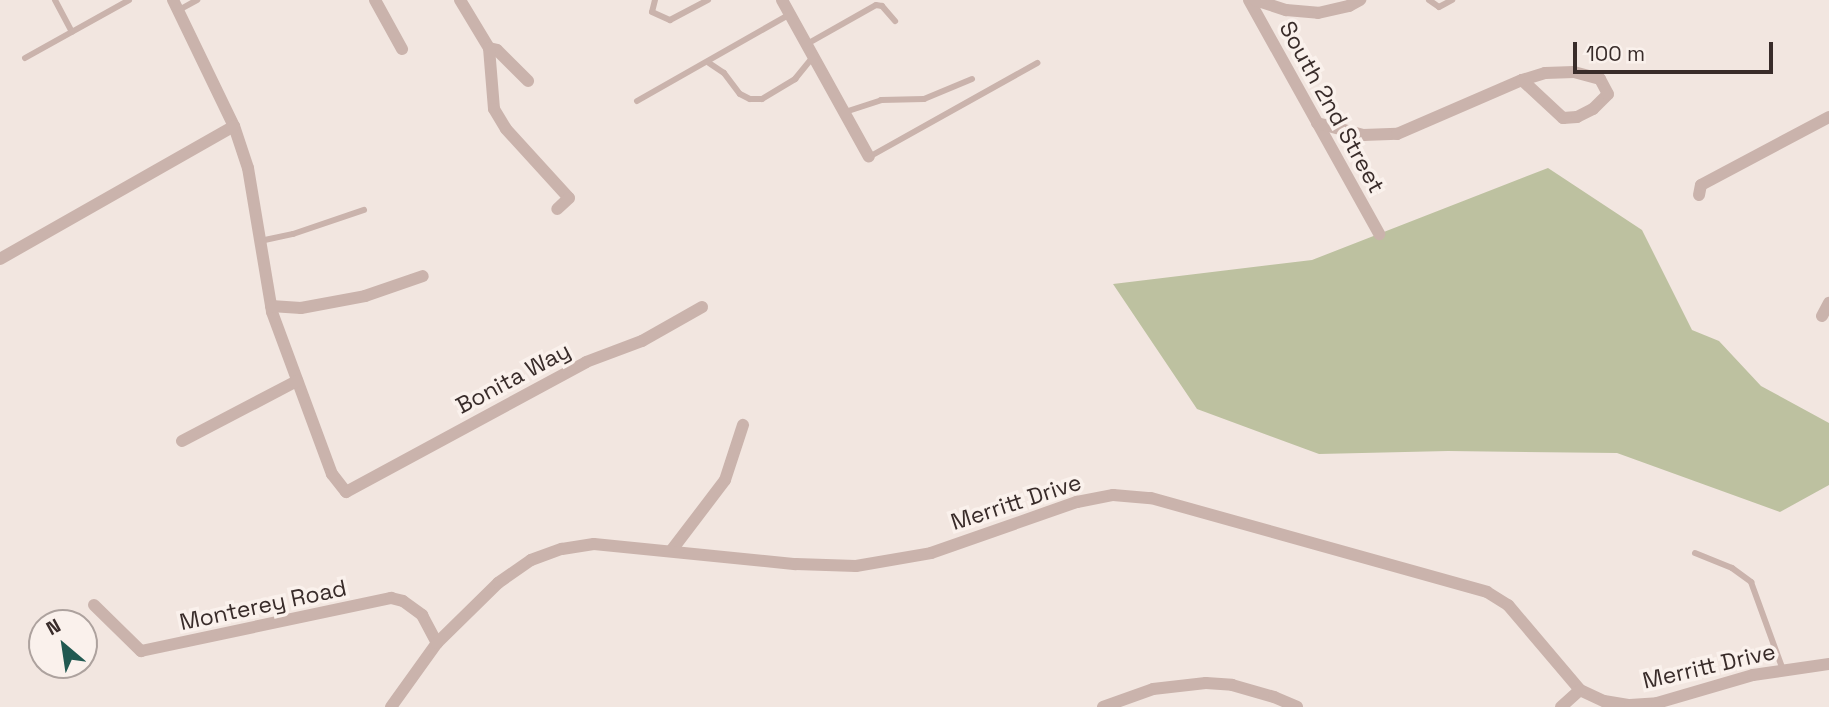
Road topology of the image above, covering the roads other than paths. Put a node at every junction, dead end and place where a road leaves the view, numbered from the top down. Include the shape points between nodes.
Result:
1 (55, 0) edge
2 (129, 0) edge
3 (197, 0) edge
4 (375, 0) edge
5 (460, 0) edge
6 (655, 0) edge
7 (708, 0) edge
8 (782, 0) edge
9 (1249, 0) edge
10 (1255, 0) edge
11 (1360, 0) edge
12 (1429, 0) edge
13 (1452, 0) edge
14 (176, 5) edge
15 (790, 15) junction
16 (895, 21) dead end
17 (72, 32) junction
18 (807, 44) junction
19 (489, 48) junction
20 (402, 49) dead end
21 (813, 56) junction
22 (25, 58) dead end
23 (709, 63) junction
24 (1037, 63) dead end
25 (972, 79) dead end
26 (1521, 79) junction
27 (528, 81) dead end
28 (636, 102) dead end
29 (843, 113) junction
30 (1829, 117) edge
31 (1317, 122) junction
32 (234, 126) junction
33 (869, 157) joint
34 (1699, 195) dead end
35 (557, 209) dead end
36 (364, 210) dead end
37 (1379, 234) dead end
38 (260, 241) junction
39 (0, 259) edge
40 (423, 276) dead end
41 (1829, 303) edge
42 (271, 306) junction
43 (702, 307) dead end
44 (1822, 316) dead end
45 (297, 381) junction
46 (743, 425) dead end
47 (182, 441) dead end
48 (671, 551) junction
49 (1695, 553) dead end
50 (94, 605) dead end
51 (437, 643) junction
52 (1829, 664) edge
53 (1783, 670) junction
54 (1580, 691) junction
55 (391, 707) edge
56 (1103, 707) edge
57 (1297, 707) edge
58 (1561, 707) edge

1 - 17 lane
2 - 17 lane
3 - 14 lane
4 - 20 street
5 - 19 street
6 - 7 lane via 652,12 670,20
8 - 15 street
9 - 31 street, South 2nd Street
10 - 11 street via 1286,10 1318,13
12 - 13 lane via 1440,6
14 - 32 street
15 - 18 street
15 - 23 lane
16 - 18 lane via 876,5
17 - 22 lane
18 - 21 street
19 - 27 street via 497,50
19 - 35 street via 494,109 506,129 569,198
21 - 23 lane via 795,79 762,99 740,94 724,72
21 - 29 street
23 - 28 lane
24 - 33 lane
25 - 29 lane via 924,99 881,100
26 - 26 street via 1563,118 1593,109 1608,94 1600,79 1574,72
26 - 31 street via 1397,134 1347,133
29 - 33 street
30 - 34 street via 1701,185
31 - 37 street, South 2nd Street
32 - 38 street via 248,169
32 - 39 street
36 - 38 lane
38 - 42 street
40 - 42 street via 365,296 300,308
41 - 44 street
42 - 45 street
43 - 45 street, Bonita Way via 642,341 586,362 346,492 332,474
45 - 47 street
46 - 48 street via 725,480
48 - 51 street, Merritt Drive via 594,544 546,554 508,575
48 - 54 street, Merritt Drive via 796,564 882,563 931,553 1089,499 1139,496 1487,592 1508,605
49 - 53 lane via 1732,568 1751,582
50 - 51 street, Monterey Road via 141,651 391,598 422,615
51 - 55 street, Merritt Drive
52 - 53 street, Merritt Drive
53 - 54 street, Merritt Drive via 1643,705 1617,704
54 - 58 street
56 - 57 street via 1153,689 1206,683 1243,688

